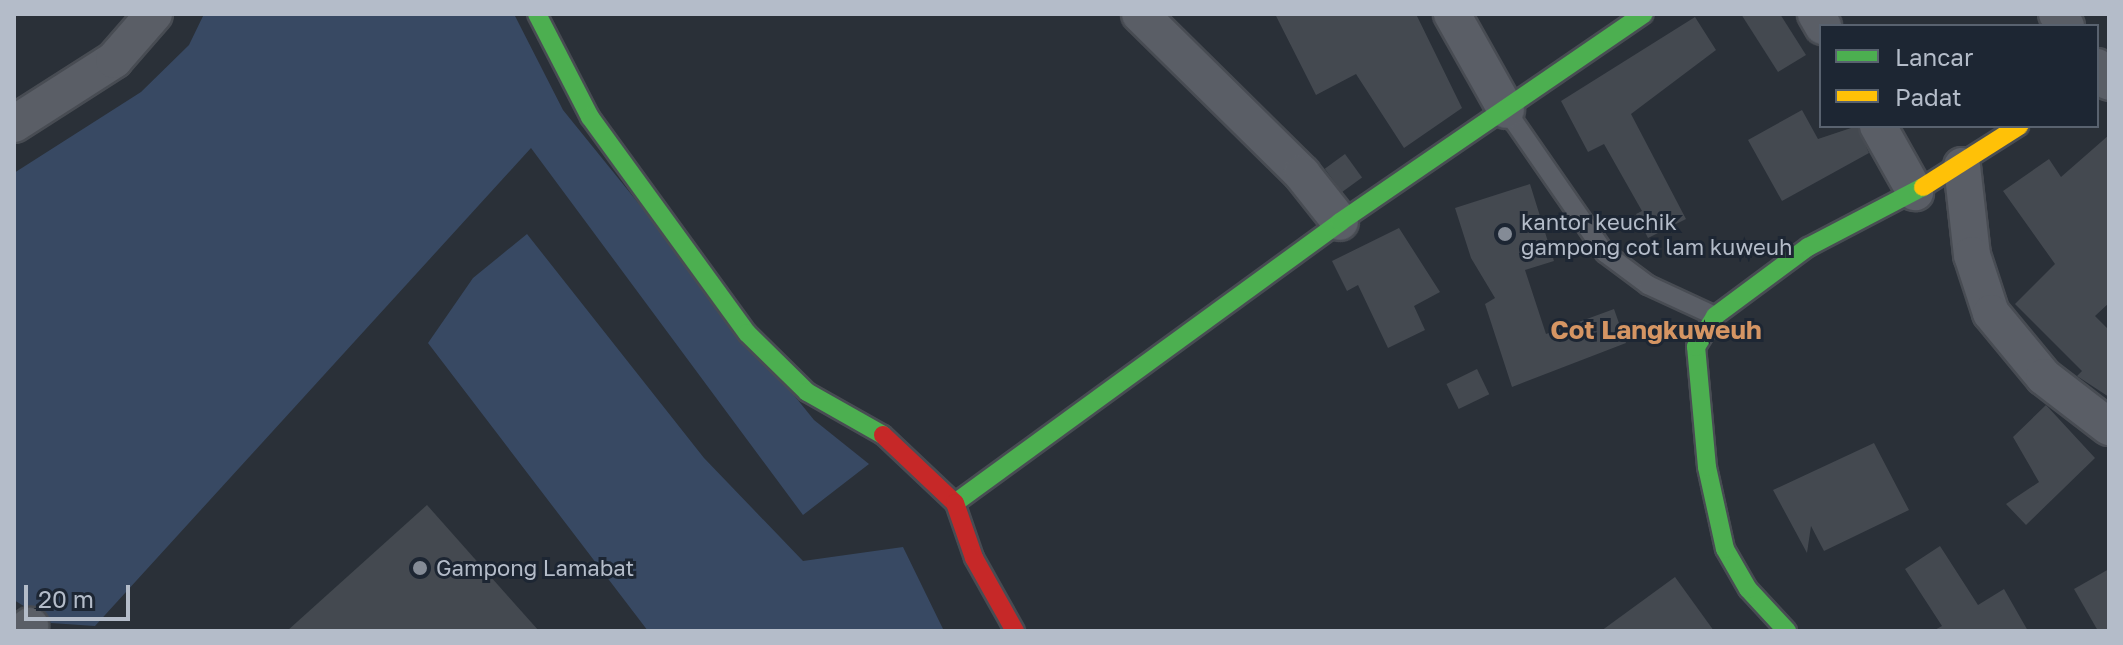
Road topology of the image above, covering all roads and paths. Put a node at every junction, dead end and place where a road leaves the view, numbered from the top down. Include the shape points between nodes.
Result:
1 (154, 14) edge
2 (537, 14) edge
3 (1140, 14) edge
4 (1452, 14) edge
5 (1644, 14) edge
6 (1506, 110) junction
7 (14, 124) edge
8 (1879, 128) edge
9 (2016, 128) edge
10 (1962, 166) junction
11 (1915, 192) junction
12 (1340, 222) junction
13 (1715, 316) junction
14 (2109, 427) edge
15 (955, 503) junction
16 (1015, 631) edge
17 (1787, 631) edge

1 - 7 street via 114,60
2 - 15 street via 590,117 747,333 807,392 894,442
3 - 12 street via 1302,174
4 - 6 street
5 - 6 street
6 - 12 street
6 - 13 lane via 1605,253 1648,285
8 - 11 street
9 - 10 street
10 - 11 street
10 - 14 street via 1972,255 1991,313 2044,377
11 - 13 street via 1808,247
12 - 15 street
13 - 17 street via 1696,347 1716,519 1748,589
15 - 16 street via 974,558

